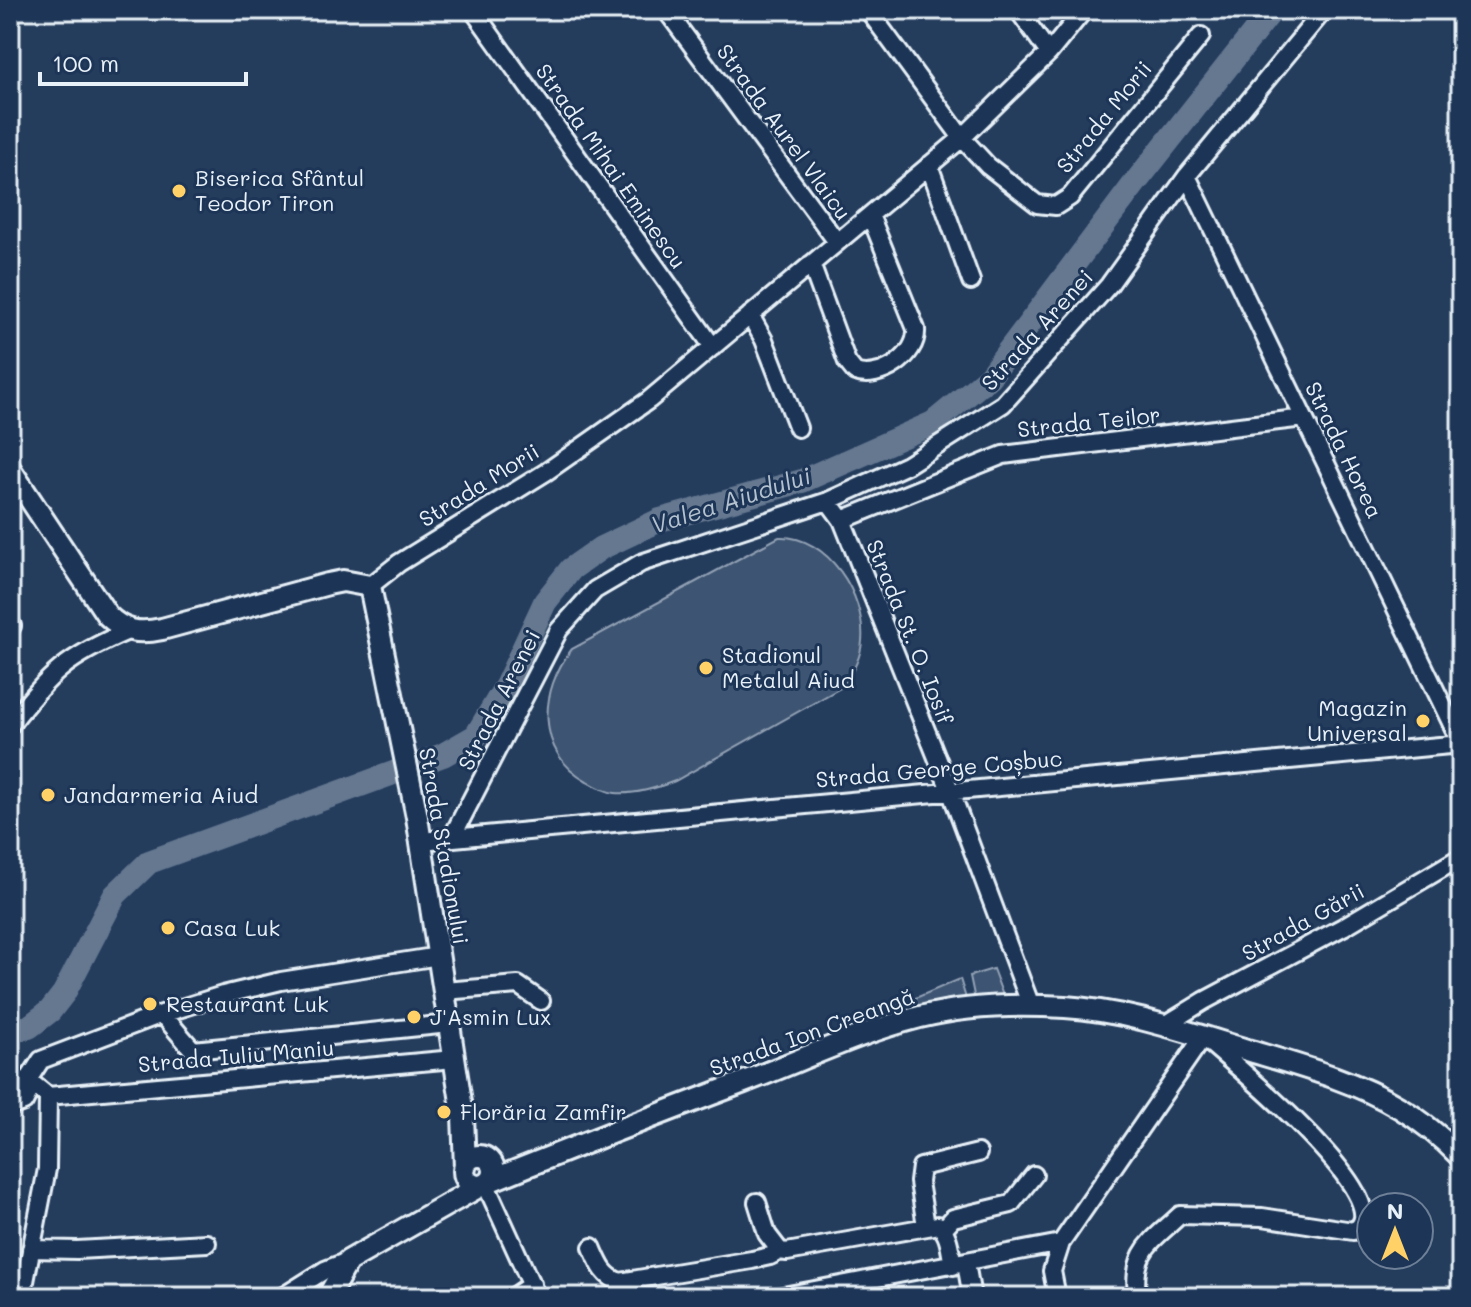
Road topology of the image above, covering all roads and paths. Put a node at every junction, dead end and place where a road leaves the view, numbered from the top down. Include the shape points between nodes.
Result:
1 (473, 10) edge
2 (666, 10) edge
3 (868, 10) edge
4 (1018, 10) edge
5 (1084, 10) edge
6 (1324, 10) edge
7 (1201, 36) dead end
8 (1049, 53) junction
9 (962, 138) junction
10 (929, 165) junction
11 (1187, 176) junction
12 (870, 215) junction
13 (837, 242) junction
14 (811, 264) junction
15 (971, 281) dead end
16 (750, 315) junction
17 (713, 347) junction
18 (1304, 418) junction
19 (798, 428) dead end
20 (10, 469) edge
21 (828, 501) junction
22 (842, 520) junction
23 (370, 586) junction
24 (128, 631) junction
25 (10, 725) edge
26 (1461, 744) edge
27 (950, 790) junction
28 (452, 837) junction
29 (421, 841) junction
30 (1461, 857) edge
31 (439, 956) junction
32 (444, 991) junction
33 (541, 1001) dead end
34 (1031, 1006) junction
35 (162, 1014) junction
36 (449, 1024) junction
37 (1165, 1025) junction
38 (1203, 1037) junction
39 (454, 1059) junction
40 (28, 1080) junction
41 (10, 1082) edge
42 (48, 1096) junction
43 (10, 1107) edge
44 (978, 1153) dead end
45 (1461, 1157) edge
46 (481, 1174) junction
47 (1034, 1175) dead end
48 (757, 1202) dead end
49 (926, 1226) junction
50 (944, 1228) junction
51 (207, 1243) dead end
52 (1061, 1243) junction
53 (592, 1247) dead end
54 (31, 1249) junction
55 (780, 1251) junction
56 (348, 1261) junction
57 (959, 1264) junction
58 (534, 1291) edge
59 (22, 1297) edge
60 (282, 1297) edge
61 (328, 1297) edge
62 (513, 1297) edge
63 (778, 1297) edge
64 (972, 1297) edge
65 (1057, 1297) edge
66 (1137, 1297) edge

1 - 17 street, Strada Mihai Eminescu
2 - 13 street, Strada Aurel Vlaicu
3 - 9 street
4 - 8 street
5 - 8 street, Strada Morii
6 - 11 street, Strada Arenei
7 - 9 street, Strada Morii via 1070,197 1056,206 1037,204
8 - 9 street, Strada Morii
9 - 10 street, Strada Morii
10 - 12 street, Strada Morii
10 - 15 street
11 - 18 street, Strada Horea
11 - 21 street, Strada Arenei via 1109,285 1003,404 907,465
12 - 13 street, Strada Morii
12 - 14 street via 916,329 911,350 874,375 855,372
13 - 14 street, Strada Morii
14 - 16 street, Strada Morii
16 - 17 street, Strada Morii
16 - 19 street
17 - 23 street, Strada Morii via 597,438
18 - 22 street, Strada Teilor via 1013,452
18 - 26 street, Strada Horea
20 - 24 main road via 107,615
21 - 22 street, Strada St. O. Iosif
21 - 28 street, Strada Arenei via 641,563 595,590 559,630
22 - 27 street, Strada St. O. Iosif
23 - 24 main road via 343,581 150,632
23 - 29 main road, Strada Stadionului
24 - 25 street via 62,665
26 - 27 street, Strada George Coșbuc
27 - 28 street, Strada George Coșbuc
27 - 34 street, Strada St. O. Iosif
28 - 29 street, Strada George Coșbuc
29 - 31 main road, Strada Stadionului
30 - 37 street, Strada Gării
31 - 32 main road, Strada Stadionului
31 - 35 street, Strada Iuliu Maniu via 281,981
32 - 33 street via 518,985
32 - 36 main road, Strada Stadionului
34 - 37 main road, Strada Ion Creangă via 1105,1011
34 - 46 main road, Strada Ion Creangă via 950,1011 901,1023 541,1161
35 - 36 street, Strada Iuliu Maniu via 193,1050
35 - 40 street, Strada Iuliu Maniu via 41,1060
36 - 39 main road, Strada Stadionului
37 - 38 main road, Strada Ion Creangă
38 - 45 main road, Strada Ion Creangă via 1371,1093 1422,1122
38 - 52 street
38 - 66 street via 1334,1159 1360,1200 1362,1222 1353,1231 1262,1217 1180,1215 1136,1264
39 - 42 street, Strada Iuliu Maniu
39 - 46 main road, Strada Stadionului via 463,1115
40 - 41 street
40 - 42 street
40 - 43 street, Strada Iuliu Maniu via 24,1102
42 - 54 street via 47,1169
44 - 49 street via 921,1167
46 - 56 main road, Strada Ion Creangă via 441,1208
46 - 58 street
47 - 50 street via 1011,1204 953,1218
48 - 55 street via 767,1234
49 - 50 street
49 - 55 street
50 - 57 street
51 - 54 street
52 - 57 street
52 - 65 street via 1052,1271
53 - 55 street via 603,1271 620,1282
54 - 59 street
56 - 60 street, Strada Ion Creangă
56 - 61 main road
57 - 63 street
57 - 64 street
58 - 62 street

